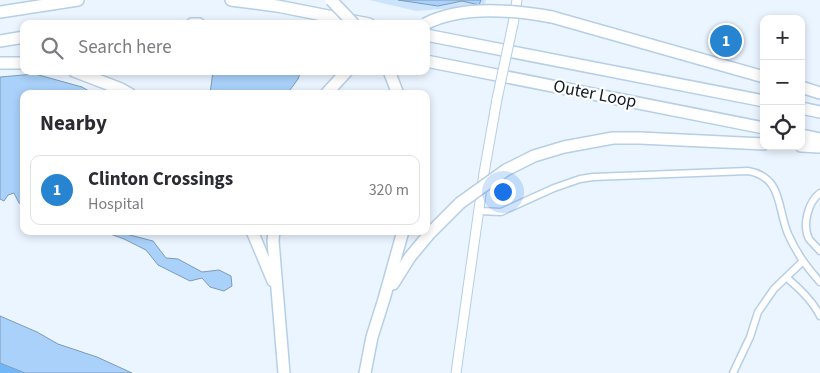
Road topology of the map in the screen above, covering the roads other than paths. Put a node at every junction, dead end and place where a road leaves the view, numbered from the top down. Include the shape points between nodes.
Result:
1 (78, 0) edge
2 (231, 0) edge
3 (331, 0) edge
4 (517, 0) edge
5 (0, 12) edge
6 (348, 20) edge
7 (350, 20) edge
8 (430, 22) edge
9 (430, 36) edge
10 (20, 38) edge
11 (0, 41) edge
12 (430, 62) edge
13 (0, 63) edge
14 (20, 64) edge
15 (84, 75) edge
16 (343, 75) edge
17 (391, 75) edge
18 (760, 76) edge
19 (805, 89) edge
20 (123, 90) edge
21 (330, 90) edge
22 (396, 90) edge
23 (820, 93) edge
24 (760, 100) edge
25 (805, 109) edge
26 (820, 112) edge
27 (760, 127) edge
28 (805, 136) edge
29 (820, 139) edge
30 (760, 144) edge
31 (805, 146) edge
32 (820, 147) edge
33 (820, 194) edge
34 (479, 211) junction
35 (430, 233) edge
36 (254, 235) edge
37 (274, 235) edge
38 (403, 235) edge
39 (428, 235) edge
40 (820, 251) edge
41 (802, 262) junction
42 (787, 278) junction
43 (820, 282) edge
44 (277, 290) junction
45 (384, 299) junction
46 (820, 316) edge
47 (284, 373) edge
48 (365, 373) edge
49 (456, 373) edge
50 (733, 373) edge

1 - 5 highway
2 - 6 highway
3 - 7 highway, bridge
4 - 34 street, bridge
8 - 18 highway, bridge via 454,15 521,11
9 - 24 highway, Outer Loop
10 - 11 highway
12 - 27 highway, Outer Loop
13 - 14 highway
15 - 20 highway
16 - 21 highway
17 - 22 highway
19 - 23 highway
25 - 26 highway
28 - 29 highway
30 - 35 highway, bridge via 613,138 564,147 534,156 506,170 460,203
31 - 32 highway
33 - 40 street via 808,208 806,221 808,238
34 - 41 street via 501,212 554,188 593,177 759,172 774,186 787,232
34 - 49 street
36 - 44 highway
37 - 44 highway
38 - 45 highway
39 - 45 highway, bridge via 410,256
41 - 42 street
41 - 43 street
42 - 46 street
42 - 50 street via 774,289 758,312
44 - 47 highway
45 - 48 highway

